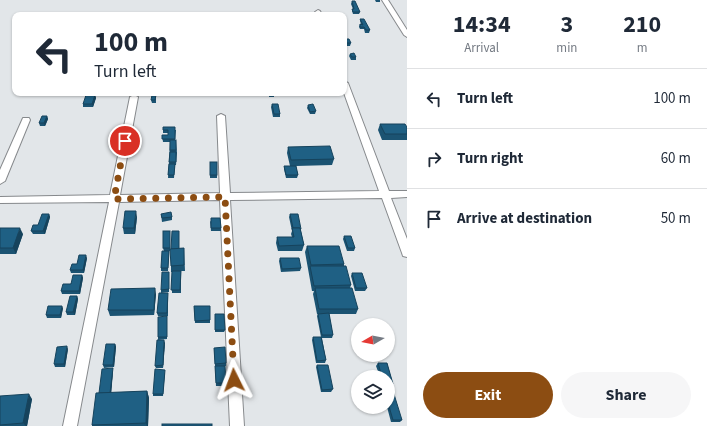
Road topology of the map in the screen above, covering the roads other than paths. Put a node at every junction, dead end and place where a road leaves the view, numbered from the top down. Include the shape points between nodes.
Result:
1 (385, 0) edge
2 (407, 35) edge
3 (347, 91) edge
4 (134, 98) dead end
5 (221, 116) dead end
6 (26, 120) dead end
7 (0, 181) edge
8 (407, 194) edge
9 (384, 195) junction
10 (225, 197) junction
11 (114, 199) junction
12 (0, 200) edge
13 (407, 253) edge
14 (70, 426) edge
15 (236, 426) edge

1 - 2 street
3 - 9 street
4 - 11 street
5 - 10 street
6 - 7 street
8 - 9 street
9 - 10 street
9 - 13 street
10 - 11 street
10 - 15 street
11 - 12 street
11 - 14 street

